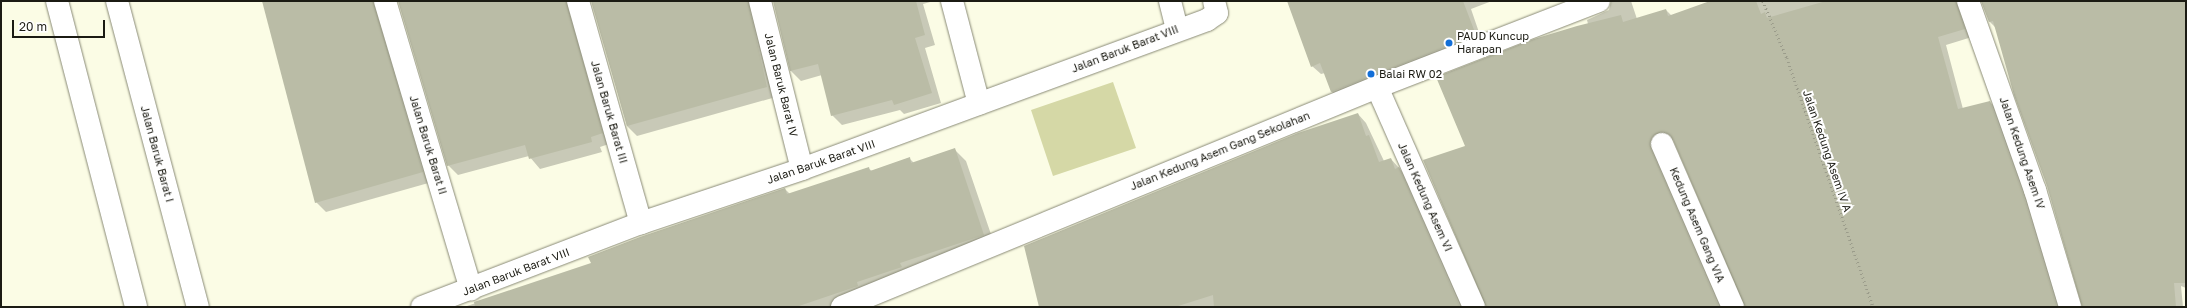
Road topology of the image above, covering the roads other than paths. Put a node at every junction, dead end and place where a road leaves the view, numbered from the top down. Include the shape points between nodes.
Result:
1 (57, 1) edge
2 (116, 1) edge
3 (385, 1) edge
4 (578, 1) edge
5 (760, 1) edge
6 (952, 1) edge
7 (1170, 1) edge
8 (1599, 1) edge
9 (1968, 1) edge
10 (1215, 7) edge
11 (1177, 29) junction
12 (1376, 87) junction
13 (979, 104) junction
14 (1662, 144) dead end
15 (802, 169) junction
16 (640, 223) junction
17 (471, 289) junction
18 (136, 307) edge
19 (198, 307) edge
20 (422, 307) edge
21 (842, 307) edge
22 (1474, 307) edge
23 (1733, 307) edge
24 (2070, 307) edge

1 - 18 street
2 - 19 street, Jalan Baruk Barat I
3 - 17 street, Jalan Baruk Barat II
4 - 16 street, Jalan Baruk Barat III
5 - 15 street, Jalan Baruk Barat IV
6 - 13 street
7 - 11 street
8 - 12 street, Jalan Kedung Asem Gang Sekolahan
9 - 24 street, Jalan Kedung Asem IV via 2035,190
10 - 11 street, Jalan Baruk Barat VIII via 1207,20
11 - 13 street, Jalan Baruk Barat VIII
12 - 21 street, Jalan Kedung Asem Gang Sekolahan
12 - 22 street, Jalan Kedung Asem VI
13 - 15 street, Jalan Baruk Barat VIII
14 - 23 street, Kedung Asem Gang VIA
15 - 16 street, Jalan Baruk Barat VIII
16 - 17 street, Jalan Baruk Barat VIII
17 - 20 street, Jalan Baruk Barat VIII

